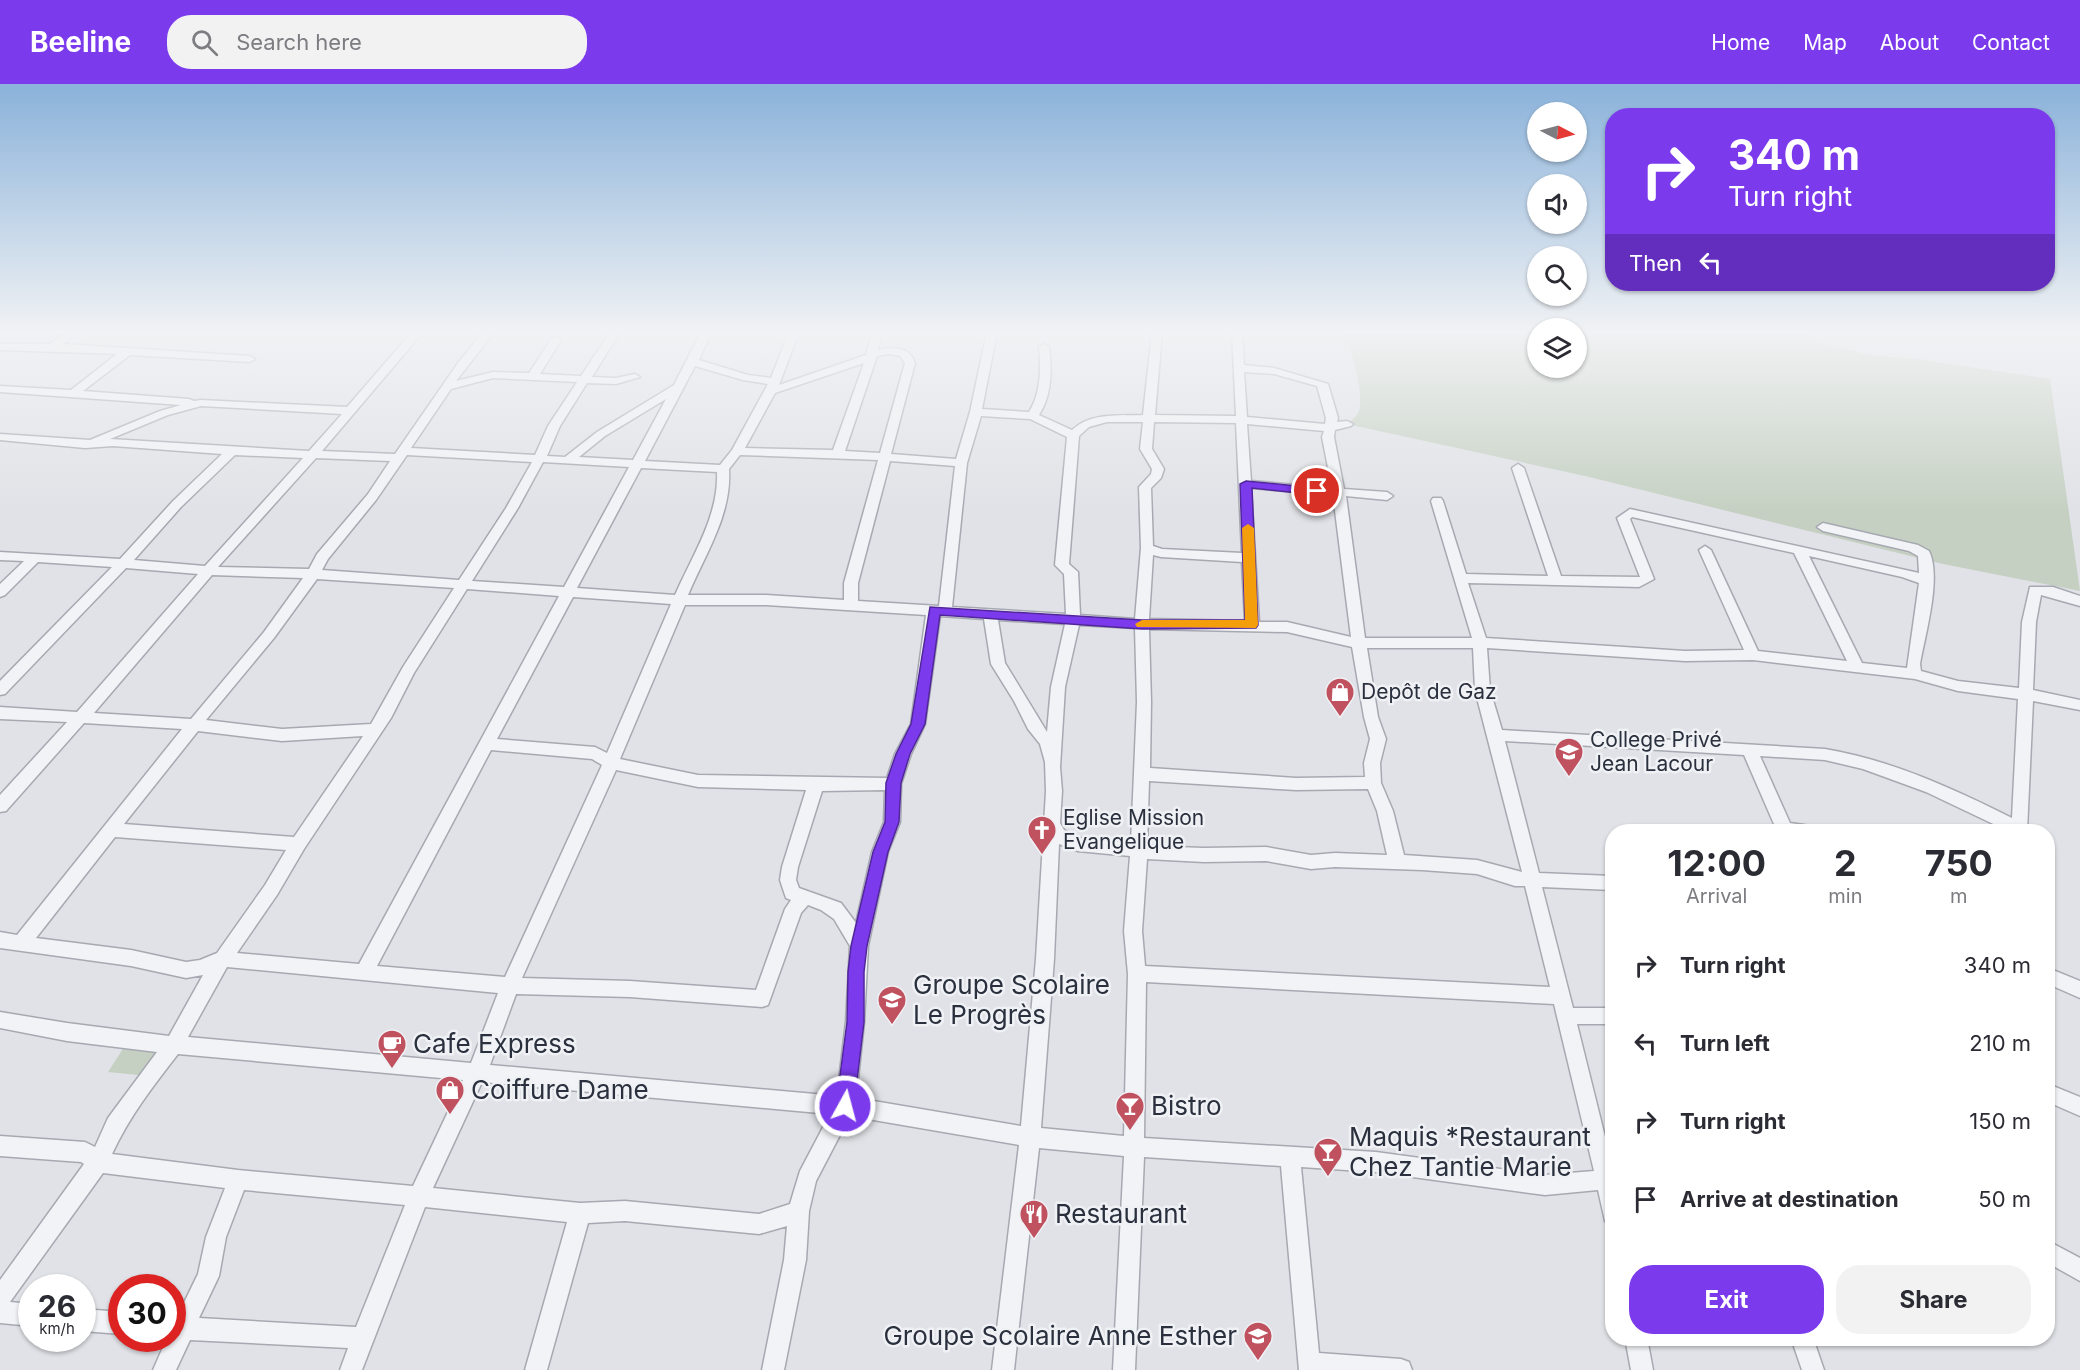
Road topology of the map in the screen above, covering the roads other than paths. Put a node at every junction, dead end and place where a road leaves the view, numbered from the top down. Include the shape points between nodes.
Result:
1 (44, 392) edge
2 (76, 392) edge
3 (366, 392) edge
4 (444, 392) edge
5 (576, 392) edge
6 (670, 392) edge
7 (675, 392) edge
8 (770, 392) edge
9 (860, 392) edge
10 (902, 392) edge
11 (980, 392) edge
12 (1043, 392) edge
13 (1152, 392) edge
14 (1240, 392) edge
15 (1324, 392) edge
16 (73, 394) junction
17 (201, 403) junction
18 (349, 411) junction
19 (976, 412) junction
20 (1032, 416) junction
21 (1150, 419) junction
22 (1242, 420) junction
23 (1347, 424) dead end
24 (1330, 428) junction
25 (1073, 435) junction
26 (0, 436) edge
27 (85, 444) junction
28 (232, 451) junction
29 (737, 451) junction
30 (313, 454) junction
31 (838, 454) junction
32 (400, 455) junction
33 (540, 458) junction
34 (885, 458) junction
35 (568, 459) junction
36 (636, 463) junction
37 (961, 463) junction
38 (1518, 468) dead end
39 (723, 469) junction
40 (1246, 484) junction
41 (1340, 494) junction
42 (1387, 496) dead end
43 (1437, 501) dead end
44 (1822, 527) dead end
45 (1148, 548) junction
46 (1705, 550) dead end
47 (1799, 550) junction
48 (0, 556) edge
49 (1249, 558) junction
50 (34, 559) junction
51 (122, 565) junction
52 (209, 571) junction
53 (313, 574) junction
54 (1462, 578) junction
55 (1556, 580) junction
56 (1925, 580) junction
57 (462, 585) junction
58 (0, 592) edge
59 (568, 593) junction
60 (680, 600) junction
61 (2080, 601) edge
62 (851, 604) junction
63 (940, 610) junction
64 (990, 614) junction
65 (1073, 620) junction
66 (1142, 624) junction
67 (1252, 625) junction
68 (1359, 643) junction
69 (1480, 643) junction
70 (1753, 655) junction
71 (1857, 667) junction
72 (1915, 674) junction
73 (0, 690) edge
74 (2025, 694) junction
75 (2080, 705) edge
76 (0, 713) edge
77 (81, 717) junction
78 (194, 725) junction
79 (374, 730) junction
80 (1496, 735) junction
81 (487, 744) junction
82 (1750, 751) junction
83 (611, 763) junction
84 (1052, 767) junction
85 (1142, 774) junction
86 (893, 783) junction
87 (1373, 783) junction
88 (816, 784) junction
89 (0, 806) edge
90 (1051, 821) junction
91 (1782, 824) edge
92 (2007, 824) edge
93 (2019, 824) edge
94 (110, 830) junction
95 (298, 844) junction
96 (1139, 852) junction
97 (1397, 862) junction
98 (1531, 879) junction
99 (1605, 883) edge
100 (805, 897) junction
101 (0, 940) edge
102 (21, 943) junction
103 (859, 946) junction
104 (222, 959) junction
105 (364, 971) junction
106 (1137, 974) junction
107 (2055, 979) edge
108 (510, 986) junction
109 (2080, 990) edge
110 (1560, 996) junction
111 (1564, 1016) junction
112 (1605, 1016) edge
113 (0, 1020) edge
114 (174, 1045) junction
115 (475, 1072) junction
116 (2055, 1096) edge
117 (845, 1106) junction
118 (2080, 1107) edge
119 (1029, 1137) junction
120 (0, 1146) edge
121 (1134, 1147) junction
122 (1290, 1156) junction
123 (98, 1162) junction
124 (1605, 1165) edge
125 (1605, 1179) edge
126 (238, 1180) junction
127 (418, 1198) junction
128 (799, 1211) junction
129 (580, 1213) junction
130 (2055, 1256) edge
131 (2080, 1270) edge
132 (0, 1298) edge
133 (0, 1312) edge
134 (18, 1314) edge
135 (186, 1314) edge
136 (186, 1328) edge
137 (364, 1338) junction
138 (1638, 1346) edge
139 (1805, 1346) edge
140 (170, 1352) edge
141 (1310, 1367) edge
142 (164, 1370) edge
143 (351, 1370) edge
144 (536, 1370) edge
145 (773, 1370) edge
146 (1003, 1370) edge
147 (1124, 1370) edge
148 (1400, 1370) edge
149 (1642, 1370) edge
150 (1813, 1370) edge

1 - 16 street
2 - 16 street
3 - 18 street
4 - 32 street
5 - 33 street via 554,426
6 - 35 street
7 - 36 street
8 - 29 street
9 - 31 street
10 - 34 street
11 - 19 street
12 - 20 street
13 - 21 street
14 - 22 street
15 - 24 street via 1332,418
16 - 17 street
17 - 18 street
17 - 27 street
18 - 30 street
19 - 20 street
19 - 37 street
20 - 25 street
21 - 22 street
21 - 25 street via 1107,419 1085,424
21 - 45 street via 1146,449 1158,469 1145,487
22 - 24 street
22 - 40 street
23 - 24 street
24 - 41 street via 1328,437
25 - 65 street via 1062,565 1071,572
26 - 27 street
27 - 28 street via 113,442
28 - 30 street
28 - 51 street
29 - 31 street
29 - 39 street
30 - 32 street
30 - 52 street
31 - 34 street
32 - 33 street
32 - 53 street
33 - 35 street
33 - 57 street
34 - 37 street
34 - 62 street via 851,583
35 - 36 street
36 - 39 street
36 - 59 street
37 - 63 street
38 - 55 street
39 - 60 street via 726,487
40 - 41 street
40 - 49 street
41 - 42 street
41 - 68 street
43 - 54 street
44 - 56 street via 1913,548 1924,554
45 - 49 street via 1161,553
45 - 66 street
46 - 70 street
47 - 55 street via 1630,513 1623,518 1647,579 1639,583
47 - 56 street
47 - 71 street
48 - 50 street
49 - 67 street
50 - 51 street
50 - 58 street
51 - 52 street
51 - 73 street
52 - 53 street
52 - 77 street
53 - 57 street
53 - 78 street
54 - 55 street
54 - 69 street
56 - 72 street via 1913,664
57 - 59 street
57 - 79 street
59 - 60 street
59 - 81 street
60 - 62 street
60 - 83 street
61 - 74 street via 2035,590
62 - 63 street
63 - 64 street
63 - 86 street via 918,724
64 - 65 street
64 - 84 street via 998,664 1047,742
65 - 66 street
65 - 84 street via 1058,687
66 - 67 street
66 - 85 street
67 - 68 street via 1287,627
68 - 69 street
68 - 87 street via 1378,739 1372,763
69 - 70 street via 1685,656
69 - 80 street via 1481,693
70 - 71 street
71 - 72 street
72 - 74 street via 1958,686
74 - 75 street
74 - 93 street
76 - 77 street
77 - 78 street
77 - 89 street
78 - 79 street via 282,735
78 - 94 street
79 - 95 street
80 - 82 street
80 - 98 street
81 - 83 street via 595,753
81 - 105 street
82 - 91 street
82 - 92 street via 1848,760 1951,795
83 - 88 street via 698,781
83 - 108 street
84 - 90 street
85 - 87 street via 1296,784
85 - 96 street
86 - 88 street
86 - 103 street via 892,822 880,852
87 - 97 street via 1385,811
88 - 100 street via 788,880 792,893
90 - 96 street via 1056,835 1067,843 1114,845
90 - 119 street via 1045,959
94 - 95 street
94 - 102 street
95 - 104 street
96 - 97 street via 1266,854 1311,862
96 - 106 street via 1133,931
97 - 98 street via 1478,867 1515,879
98 - 99 street
98 - 110 street
100 - 103 street via 828,904 843,914
100 - 108 street via 794,909 762,999 630,989
101 - 102 street
102 - 104 street via 186,970
103 - 117 street
104 - 105 street
104 - 114 street
105 - 108 street
106 - 110 street
106 - 121 street
107 - 109 street
108 - 115 street
110 - 111 street
111 - 112 street
111 - 124 street
113 - 114 street
114 - 115 street
114 - 123 street via 115,1125
115 - 117 street
115 - 127 street
116 - 118 street
117 - 119 street
117 - 128 street via 807,1178
119 - 121 street
119 - 146 street
120 - 123 street via 85,1152
121 - 122 street
121 - 147 street
122 - 125 street via 1376,1162 1545,1185
122 - 141 street
123 - 126 street
123 - 132 street
126 - 127 street
126 - 135 street via 216,1237 208,1276
127 - 129 street
127 - 137 street
128 - 129 street via 759,1224 625,1211
128 - 145 street via 795,1260
129 - 144 street
130 - 131 street
133 - 134 street
136 - 137 street
137 - 143 street
138 - 149 street
139 - 150 street
140 - 142 street
141 - 148 street

